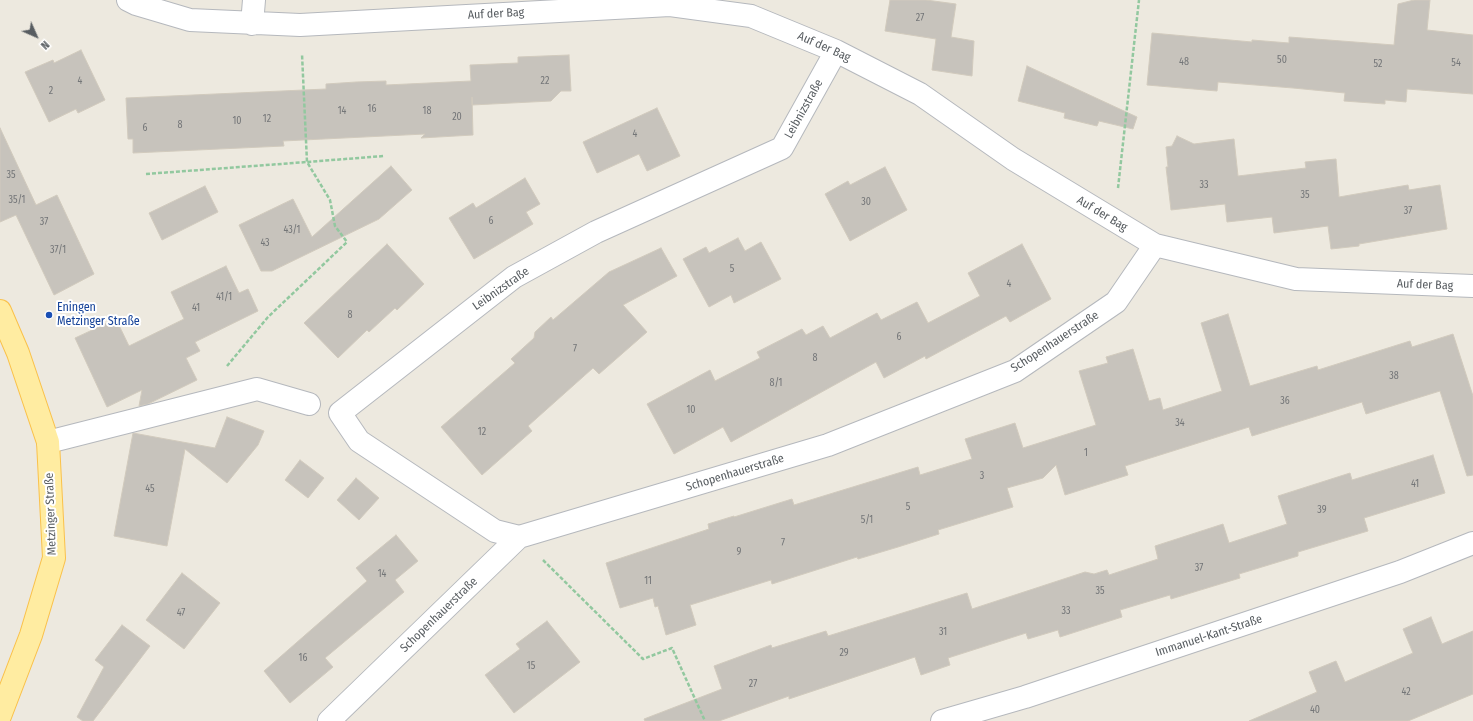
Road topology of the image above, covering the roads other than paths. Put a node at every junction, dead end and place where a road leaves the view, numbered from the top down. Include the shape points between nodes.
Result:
1 (128, 0) edge
2 (254, 0) edge
3 (252, 24) junction
4 (836, 51) junction
5 (1155, 245) junction
6 (1473, 286) edge
7 (0, 311) edge
8 (309, 404) dead end
9 (48, 442) junction
10 (519, 537) junction
11 (1473, 543) edge
12 (0, 716) edge
13 (329, 721) edge
14 (942, 721) edge

1 - 3 street, Auf der Bag via 190,20
2 - 3 street
3 - 4 street, Auf der Bag via 300,25 670,4 751,16
4 - 5 street, Auf der Bag via 920,94 1013,159
4 - 10 street, Leibnizstraße via 782,148 596,232 514,277 340,413 359,441 496,531
5 - 6 street, Auf der Bag via 1296,279
5 - 10 street, Schopenhauerstraße via 1116,302 1014,371 828,445
7 - 9 main road, Metzinger Straße via 18,353
8 - 9 street via 257,389
9 - 12 main road, Metzinger Straße via 54,558 31,635
10 - 13 street, Schopenhauerstraße
11 - 14 street, Immanuel-Kant-Straße via 1400,572 1025,697

